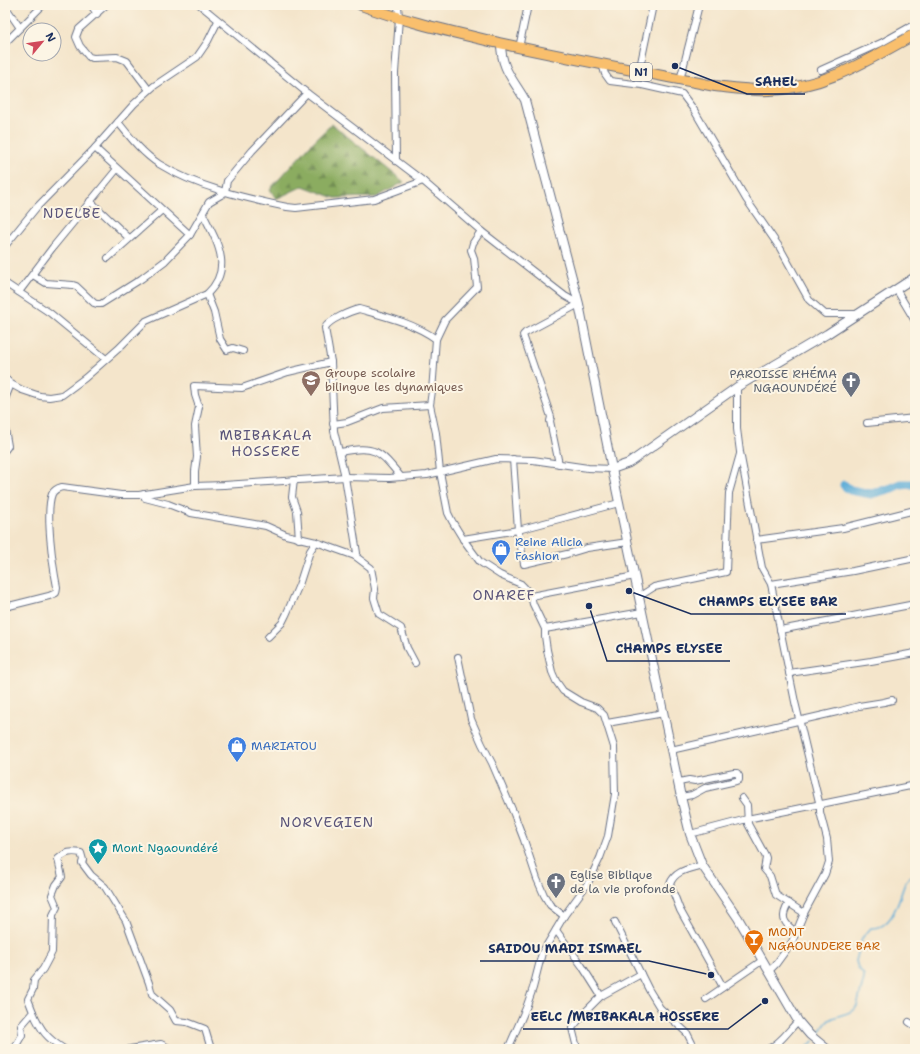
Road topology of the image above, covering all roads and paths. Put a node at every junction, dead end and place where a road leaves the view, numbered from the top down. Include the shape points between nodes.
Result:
1 (43, 5) edge
2 (91, 5) edge
3 (106, 5) edge
4 (200, 5) edge
5 (361, 5) edge
6 (398, 5) edge
7 (528, 5) edge
8 (653, 5) edge
9 (699, 5) edge
10 (5, 6) edge
11 (97, 14) junction
12 (399, 18) junction
13 (218, 21) junction
14 (915, 24) edge
15 (20, 28) junction
16 (915, 34) edge
17 (5, 43) edge
18 (502, 43) junction
19 (520, 48) junction
20 (602, 64) junction
21 (821, 70) dead end
22 (640, 72) junction
23 (680, 80) junction
24 (149, 90) junction
25 (307, 92) junction
26 (118, 122) junction
27 (95, 148) junction
28 (396, 161) junction
29 (117, 169) junction
30 (422, 181) junction
31 (225, 192) junction
32 (90, 201) junction
33 (162, 210) junction
34 (203, 214) junction
35 (481, 231) junction
36 (190, 235) junction
37 (129, 238) junction
38 (5, 246) edge
39 (108, 258) dead end
40 (33, 275) junction
41 (915, 277) edge
42 (5, 283) edge
43 (896, 289) junction
44 (19, 292) junction
45 (206, 294) junction
46 (579, 304) junction
47 (859, 314) junction
48 (915, 320) edge
49 (440, 328) junction
50 (427, 332) junction
51 (436, 339) junction
52 (243, 351) dead end
53 (106, 359) junction
54 (331, 362) junction
55 (5, 378) edge
56 (11, 384) junction
57 (737, 387) junction
58 (5, 399) edge
59 (430, 405) junction
60 (915, 418) edge
61 (867, 423) dead end
62 (333, 424) junction
63 (5, 428) edge
64 (5, 450) edge
65 (340, 452) junction
66 (740, 452) junction
67 (514, 459) junction
68 (559, 464) junction
69 (612, 469) junction
70 (440, 472) junction
71 (345, 477) junction
72 (404, 477) junction
73 (294, 480) junction
74 (195, 486) junction
75 (144, 494) junction
76 (619, 502) junction
77 (915, 510) edge
78 (518, 530) junction
79 (299, 539) junction
80 (463, 539) junction
81 (756, 540) junction
82 (316, 542) junction
83 (628, 542) junction
84 (355, 556) junction
85 (915, 558) edge
86 (636, 576) junction
87 (771, 584) junction
88 (531, 596) junction
89 (640, 596) junction
90 (915, 604) edge
91 (5, 607) edge
92 (642, 612) junction
93 (546, 629) junction
94 (780, 630) junction
95 (268, 638) dead end
96 (915, 653) edge
97 (458, 656) dead end
98 (415, 663) dead end
99 (789, 673) junction
100 (892, 700) dead end
101 (664, 713) junction
102 (799, 721) junction
103 (607, 723) junction
104 (671, 750) junction
105 (695, 781) junction
106 (679, 782) junction
107 (915, 785) edge
108 (697, 791) junction
109 (681, 798) junction
110 (742, 798) dead end
111 (820, 806) junction
112 (747, 819) junction
113 (693, 833) junction
114 (702, 865) junction
115 (790, 903) junction
116 (804, 913) junction
117 (564, 916) junction
118 (615, 922) dead end
119 (556, 930) junction
120 (796, 932) junction
121 (763, 960) junction
122 (769, 971) junction
123 (641, 974) junction
124 (723, 987) junction
125 (601, 996) junction
126 (706, 999) dead end
127 (33, 1012) junction
128 (798, 1021) junction
129 (576, 1044) dead end
130 (693, 1045) dead end
131 (14, 1049) edge
132 (64, 1049) edge
133 (130, 1049) edge
134 (171, 1049) edge
135 (212, 1049) edge
136 (508, 1049) edge
137 (768, 1049) edge
138 (826, 1049) edge

1 - 15 street
2 - 11 street
3 - 11 street
4 - 13 street
5 - 12 highway, N1
6 - 12 street
7 - 19 street
8 - 22 street
9 - 23 street
10 - 15 street
11 - 24 street via 79,29 76,37 80,46 89,57 117,57 127,61
12 - 18 highway, N1
12 - 28 street via 395,73
13 - 24 street via 197,57
13 - 25 street
14 - 21 street via 881,43
15 - 17 street
16 - 23 highway, N1 via 851,69 799,87 742,89
18 - 19 highway, N1
18 - 46 street via 501,53 505,68 525,100
19 - 20 highway, N1
20 - 22 highway, N1
20 - 47 street via 610,81 682,94 746,199 780,248 809,300 825,314
22 - 23 highway, N1
24 - 26 street
25 - 28 street
25 - 31 street via 227,181
26 - 27 street
26 - 31 street via 134,142 159,164 196,182
27 - 29 street
27 - 38 street via 36,208
28 - 30 street
29 - 32 street
29 - 33 street
30 - 31 street via 374,199 296,208
30 - 35 street
31 - 34 street via 209,202
32 - 37 street
32 - 40 street
33 - 36 street
33 - 37 street
34 - 36 street
34 - 45 street via 217,242 222,262 219,277
35 - 46 street
35 - 49 street via 471,250 477,288 447,317
36 - 40 street via 165,261 130,287 101,304 94,303 76,286 46,283
37 - 39 street
40 - 44 street
41 - 43 street
42 - 44 street
43 - 47 street
43 - 48 street
44 - 53 street via 50,313
45 - 52 street via 226,350 233,348
45 - 53 street via 146,321
46 - 68 street via 523,335 551,417
46 - 69 street
47 - 57 street
49 - 50 street
49 - 51 street
50 - 51 street
50 - 54 street via 359,309 324,328
51 - 59 street
53 - 56 street via 62,395 56,397 40,396
54 - 62 street
54 - 74 street via 288,372 242,388 194,386 199,407 195,426
55 - 56 street
56 - 58 street
57 - 66 street
57 - 69 street via 629,463
59 - 62 street via 383,408 347,422
59 - 70 street
60 - 61 street
62 - 65 street
63 - 64 street via 8,446
65 - 71 street
65 - 72 street via 358,449 374,451
66 - 81 street
66 - 89 street via 729,493 726,572 654,587
67 - 68 street
67 - 70 street via 496,459
67 - 78 street
68 - 69 street
69 - 76 street
70 - 72 street
70 - 80 street via 448,513
71 - 72 street
71 - 73 street
71 - 84 street via 357,553
73 - 74 street
73 - 79 street via 292,497 297,510
74 - 75 street
75 - 79 street via 145,498 191,513 266,526
75 - 91 street via 121,495 62,487 57,489 53,493 49,518 56,593
76 - 78 street
76 - 83 street
77 - 81 street via 843,528
78 - 80 street
78 - 83 street via 522,560 526,565 587,548
79 - 82 street
80 - 88 street via 480,562 521,584
81 - 87 street via 762,568
82 - 84 street
82 - 95 street via 310,551 282,624
83 - 86 street
84 - 98 street via 371,568 374,598 379,614 401,628
85 - 87 street
86 - 88 street
86 - 89 street
87 - 94 street
88 - 93 street
89 - 92 street
90 - 94 street
92 - 93 street
92 - 101 street
93 - 103 street via 547,650 556,681 564,691 598,708
94 - 99 street
96 - 99 street
97 - 117 street via 471,719 493,765 544,895 550,905
99 - 102 street
100 - 102 street
101 - 103 street
101 - 104 street
102 - 104 street
102 - 111 street
103 - 117 street via 614,747 615,794 608,836 588,883
104 - 106 street
105 - 106 street
105 - 108 street
105 - 108 street via 734,773 739,776 739,780
106 - 109 street
107 - 111 street
108 - 109 street
109 - 113 street
110 - 112 street via 747,805
111 - 112 street
111 - 116 street via 829,862
112 - 113 street
112 - 115 street via 765,855 764,869 770,876 776,895
113 - 114 street
114 - 121 street
114 - 124 street via 677,874 670,884 680,910
115 - 116 street
115 - 120 street via 783,918 786,925
116 - 120 street
117 - 119 street
118 - 123 street
119 - 125 street
119 - 136 street via 542,953 526,1008
120 - 122 street via 782,957
121 - 122 street
121 - 124 street
122 - 128 street
123 - 125 street
123 - 130 street via 660,1008 687,1034
124 - 126 street
125 - 129 street via 572,1028
127 - 131 street via 21,1026 22,1035
127 - 132 street via 40,1028
127 - 135 street via 28,999 34,980 52,952 53,915 57,906 52,896 62,877 58,859 73,851 82,853 82,863 90,875 105,887 126,921 152,994 170,1010 176,1021 205,1029
128 - 137 street via 784,1037
128 - 138 street
133 - 134 street via 161,1044

